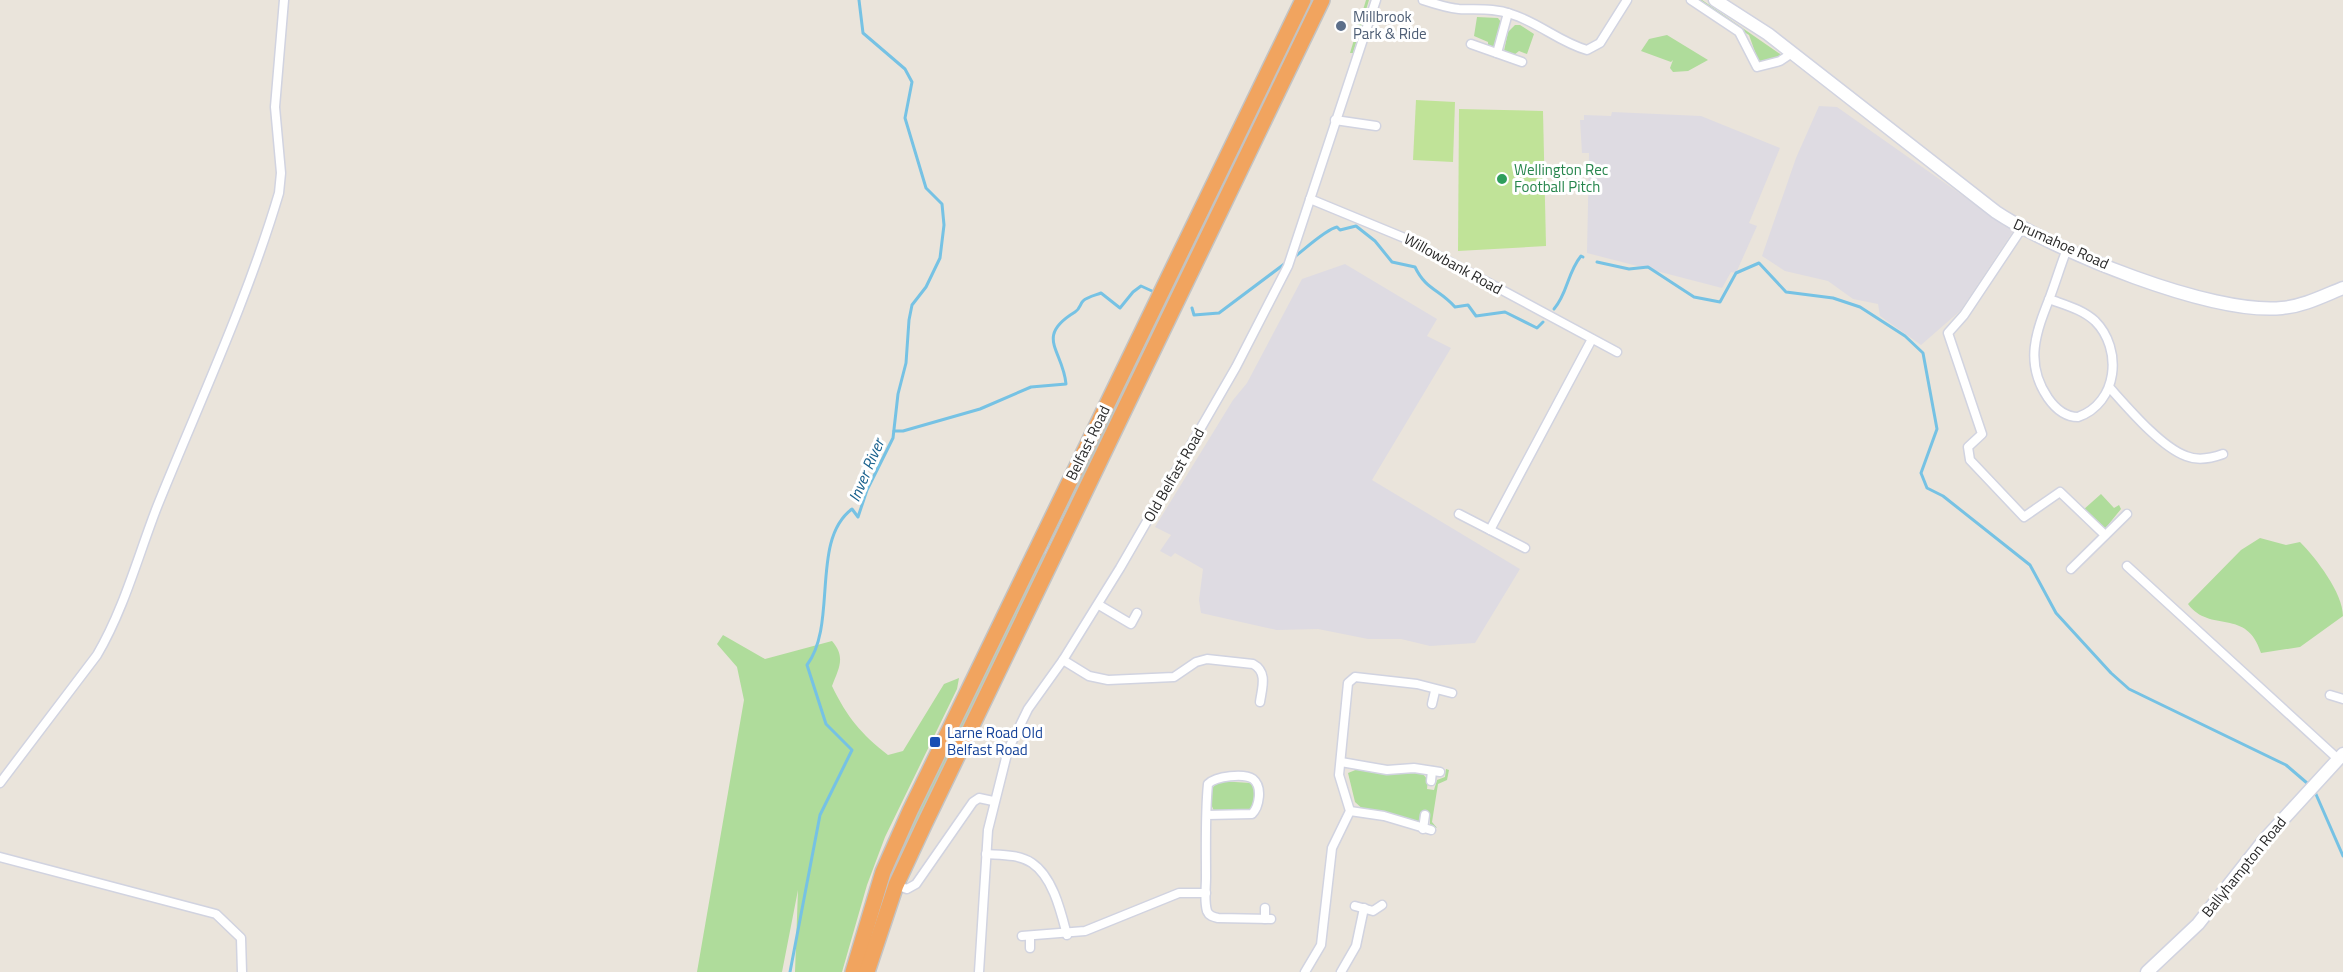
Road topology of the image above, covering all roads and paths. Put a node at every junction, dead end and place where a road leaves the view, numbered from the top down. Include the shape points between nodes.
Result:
1 (284, 0) edge
2 (1303, 0) edge
3 (1322, 0) edge
4 (1376, 0) edge
5 (1423, 0) edge
6 (1627, 0) edge
7 (1691, 0) edge
8 (1715, 0) edge
9 (1508, 13) junction
10 (1471, 44) dead end
11 (1792, 52) junction
12 (1497, 53) junction
13 (1522, 62) dead end
14 (1335, 120) junction
15 (1376, 126) dead end
16 (1310, 199) junction
17 (2022, 228) junction
18 (2067, 249) junction
19 (2343, 288) edge
20 (2049, 299) junction
21 (1593, 339) junction
22 (1617, 352) dead end
23 (2110, 388) junction
24 (2223, 454) dead end
25 (1460, 514) dead end
26 (2127, 514) dead end
27 (1490, 530) junction
28 (2105, 536) junction
29 (1525, 548) dead end
30 (2127, 566) dead end
31 (2071, 569) dead end
32 (1099, 605) junction
33 (1137, 613) dead end
34 (1063, 660) junction
35 (1435, 691) junction
36 (1452, 693) dead end
37 (2330, 695) dead end
38 (2343, 699) edge
39 (1260, 702) dead end
40 (1432, 704) dead end
41 (2338, 760) edge
42 (1341, 762) junction
43 (1431, 781) dead end
44 (0, 783) edge
45 (993, 801) junction
46 (1350, 811) junction
47 (1207, 815) junction
48 (1425, 815) dead end
49 (986, 854) junction
50 (0, 857) edge
51 (896, 885) junction
52 (1206, 893) junction
53 (1382, 905) dead end
54 (1264, 908) dead end
55 (1067, 935) junction
56 (1030, 948) dead end
57 (242, 972) edge
58 (853, 972) edge
59 (867, 972) edge
60 (980, 972) edge
61 (1305, 972) edge
62 (1341, 972) edge
63 (2148, 972) edge

1 - 44 street via 275,107 279,193 244,294 110,633
2 - 58 highway, Belfast Road via 951,725 878,888
3 - 51 highway, Belfast Road
4 - 14 street, Old Belfast Road
5 - 9 street via 1457,9
6 - 9 street via 1600,43 1590,50 1560,40
7 - 11 street via 1739,32 1757,67 1783,60
8 - 11 main road, Drumahoe Road
9 - 12 street
10 - 12 street
11 - 17 main road, Drumahoe Road via 1996,212
12 - 13 street
14 - 15 street
14 - 16 street, Old Belfast Road
16 - 21 street, Willowbank Road via 1398,234
16 - 32 street, Old Belfast Road via 1288,266 1236,367
17 - 18 main road, Drumahoe Road
17 - 28 street via 1948,333 1982,434 1968,447 1970,460 2024,518 2060,492
18 - 19 main road, Drumahoe Road via 2163,286 2242,306 2296,306
18 - 20 street
20 - 23 street via 2084,313 2105,334 2112,353
20 - 23 street via 2033,349 2036,374 2049,399 2062,413 2078,417 2101,402
21 - 22 street, Willowbank Road
21 - 27 street
23 - 24 street via 2144,426 2186,456 2202,459
25 - 27 street
26 - 28 street
27 - 29 street
28 - 31 street
30 - 41 street, Ballyhampton Road
32 - 33 street via 1131,624
32 - 34 street, Old Belfast Road
34 - 39 street via 1089,676 1108,680 1174,677 1207,659 1253,664 1263,675
34 - 45 street, Old Belfast Road via 1028,709 1008,750
35 - 36 street
35 - 40 street
35 - 42 street via 1417,684 1355,677 1348,683
37 - 38 street
41 - 63 main road, Ballyhampton Road via 2301,798 2198,924
42 - 43 street via 1387,770 1436,771
42 - 46 street via 1339,775
45 - 49 street, Old Belfast Road
45 - 51 street via 979,798 973,802 916,884 907,889
46 - 48 street via 1384,816 1427,830
46 - 61 street via 1332,848 1321,945
47 - 47 street via 1252,814 1258,804 1255,781 1219,776 1213,779 1208,784
47 - 52 street
49 - 55 street via 1013,856 1032,863 1055,895
49 - 60 street, Old Belfast Road
50 - 57 street via 216,914 241,938
51 - 59 highway, Belfast Road
52 - 54 street via 1207,911 1212,917 1268,919
52 - 55 street via 1179,893
53 - 62 street via 1373,910 1360,907 1356,946
55 - 56 street via 1026,936

